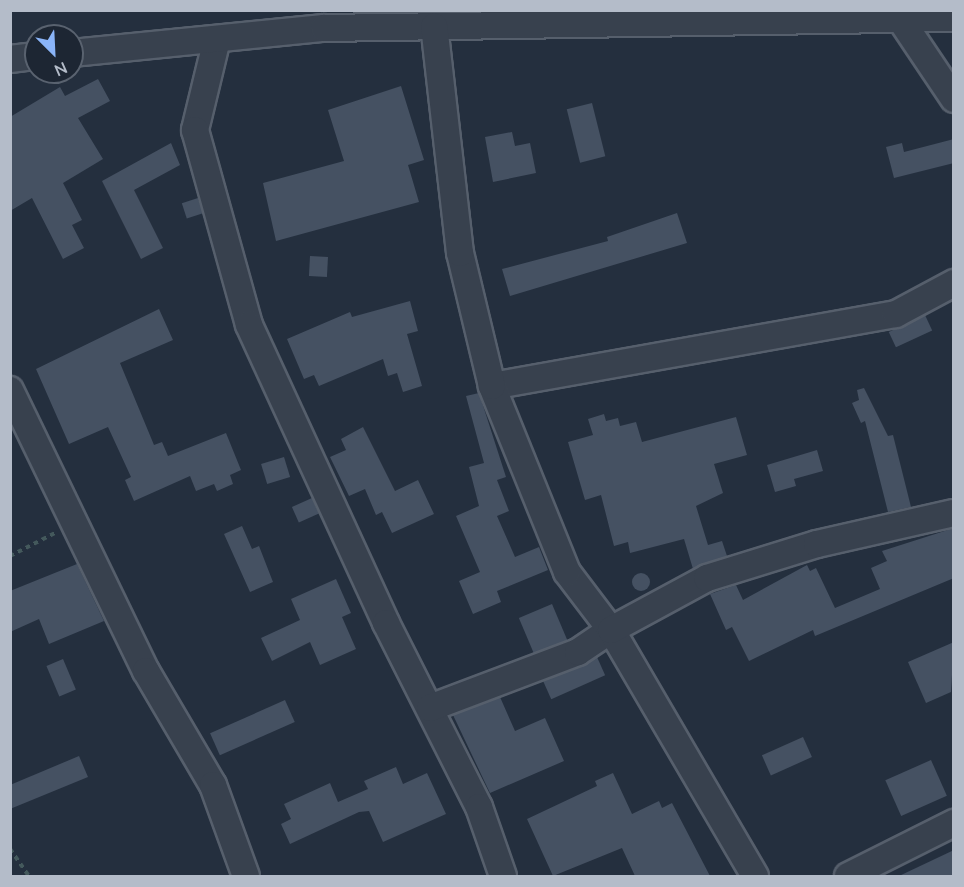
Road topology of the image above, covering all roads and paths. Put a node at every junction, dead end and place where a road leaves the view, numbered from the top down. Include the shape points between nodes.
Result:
1 (954, 18) edge
2 (323, 19) edge
3 (901, 20) junction
4 (434, 26) junction
5 (217, 39) junction
6 (84, 52) edge
7 (954, 99) edge
8 (954, 283) edge
9 (492, 386) junction
10 (10, 390) edge
11 (954, 513) edge
12 (74, 522) junction
13 (10, 556) edge
14 (611, 630) junction
15 (430, 708) junction
16 (954, 823) edge
17 (10, 849) edge
18 (29, 876) edge
19 (246, 876) edge
20 (504, 876) edge
21 (755, 876) edge
22 (848, 876) edge

1 - 3 street
2 - 4 street
2 - 5 street
3 - 4 street
3 - 7 street
4 - 9 street via 460,254
5 - 6 street
5 - 15 street via 195,130 249,325 386,623
8 - 9 street via 896,314
9 - 14 street via 567,572
10 - 12 street
11 - 14 street via 817,544 707,578
12 - 13 path
12 - 19 street via 146,671 213,784
14 - 15 street via 578,652
14 - 21 street
15 - 20 street via 479,807
16 - 22 street
17 - 18 path

